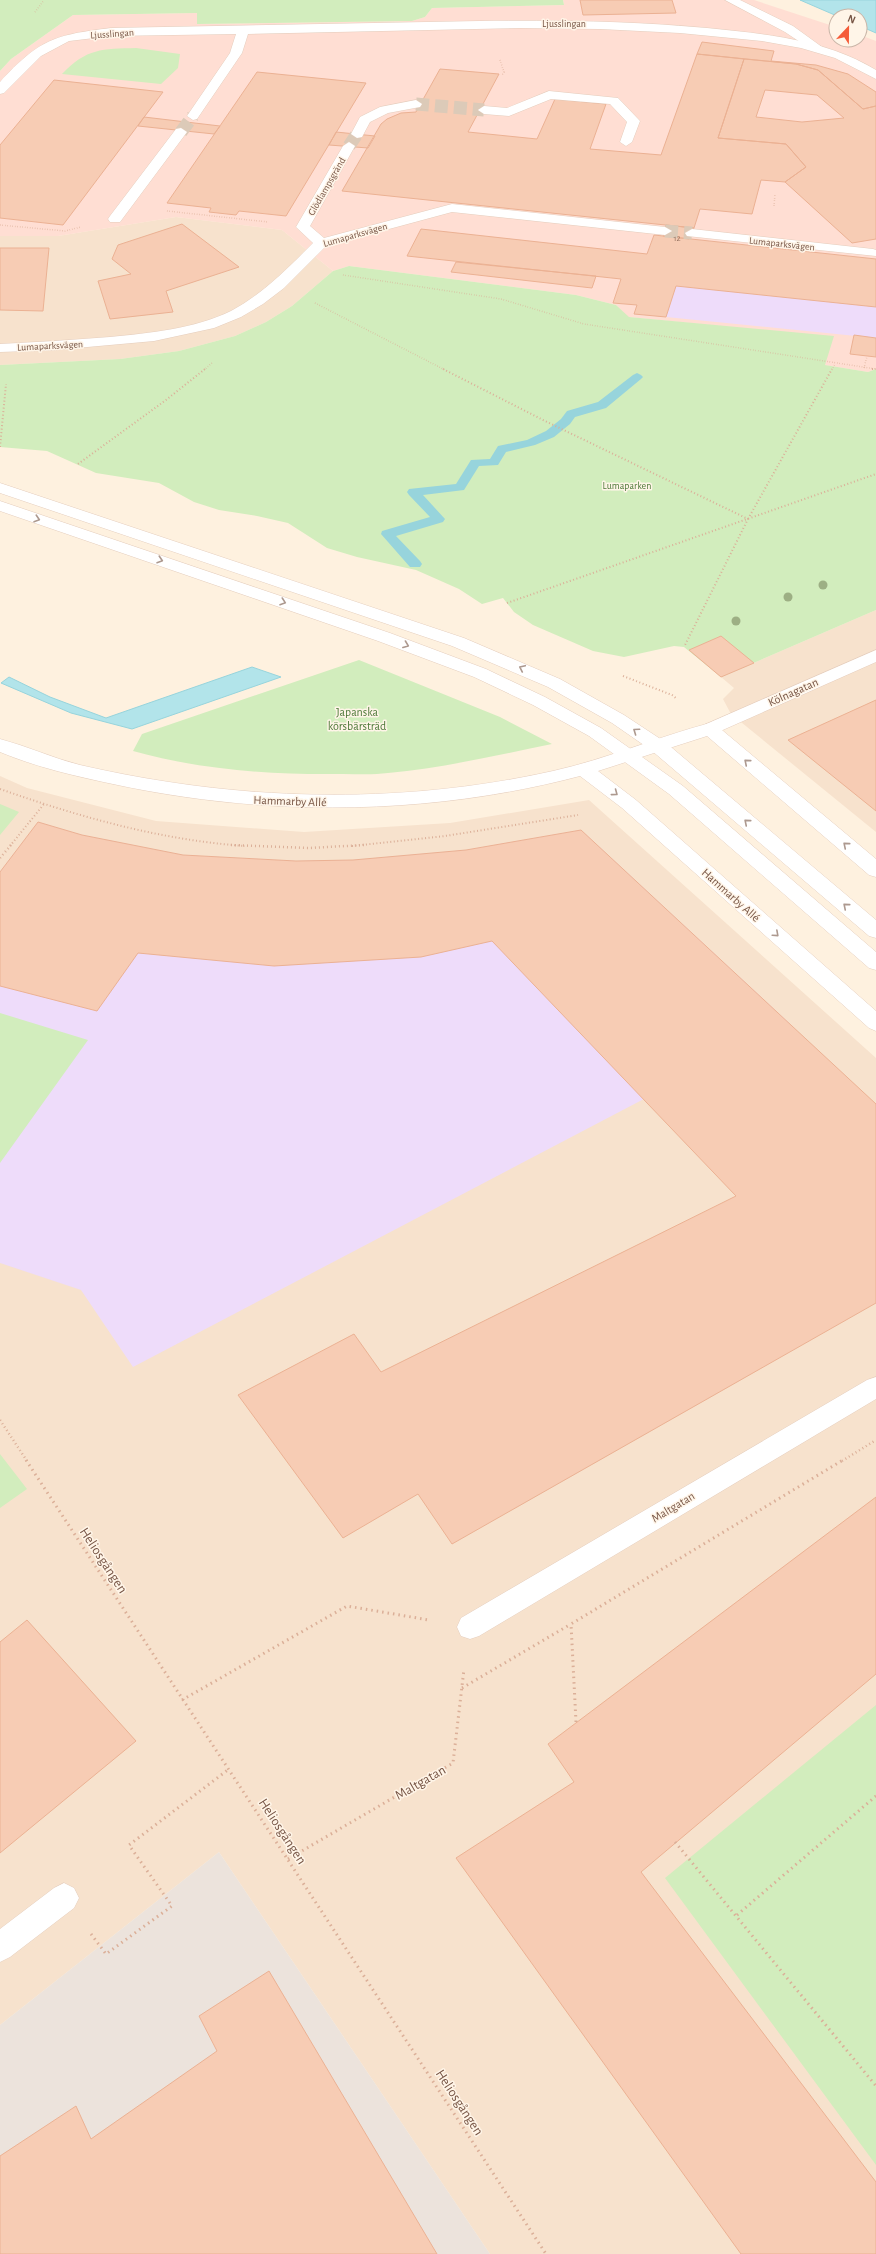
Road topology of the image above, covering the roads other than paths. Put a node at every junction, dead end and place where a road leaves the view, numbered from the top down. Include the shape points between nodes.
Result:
1 (731, 0) edge
2 (243, 30) junction
3 (816, 46) junction
4 (876, 75) edge
5 (0, 90) edge
6 (416, 104) tunnel mouth
7 (484, 110) tunnel mouth
8 (193, 116) tunnel mouth
9 (181, 132) tunnel mouth
10 (357, 134) tunnel mouth
11 (626, 142) dead end
12 (350, 146) tunnel mouth
13 (115, 219) dead end
14 (665, 230) tunnel mouth
15 (692, 233) tunnel mouth
16 (320, 243) junction
17 (873, 252) dead end
18 (5, 348) edge
19 (0, 488) edge
20 (0, 506) edge
21 (876, 655) edge
22 (710, 729) junction
23 (0, 745) edge
24 (658, 746) junction
25 (629, 755) junction
26 (584, 770) junction
27 (876, 870) edge
28 (876, 931) edge
29 (876, 963) edge
30 (876, 1023) edge
31 (876, 1387) edge
32 (470, 1627) road end
33 (64, 1898) road end
34 (0, 1947) edge

1 - 3 street via 789,29
2 - 3 street, Ljusslingan via 595,23 674,28
2 - 5 street, Ljusslingan via 111,32 66,38 27,60
2 - 8 street via 236,52
3 - 4 street, Ljusslingan via 858,63
6 - 10 street via 384,110 365,120
7 - 11 street via 509,112 549,95 614,101 634,121
9 - 13 street
12 - 16 street, Glödlampsgränd via 303,226
14 - 16 street, Lumaparksvägen via 452,208
15 - 17 street, Lumaparksvägen
16 - 18 street, Lumaparksvägen via 278,285 236,314 209,325 154,337
24 -> 19 street via 618,719 554,683 458,642
20 -> 25 street via 384,637 480,673 539,701 595,732
21 - 22 street, Kölnagatan
22 - 24 street, Hammarby Allé
27 -> 22 street
23 - 26 street, Hammarby Allé via 75,770 156,787 237,799 335,803 402,800 486,790
24 - 25 street, Hammarby Allé
28 -> 24 street
25 - 26 street, Hammarby Allé
25 - 29 street via 676,790
26 -> 30 street, Hammarby Allé via 629,804
31 - 32 street, Maltgatan
33 - 34 street

